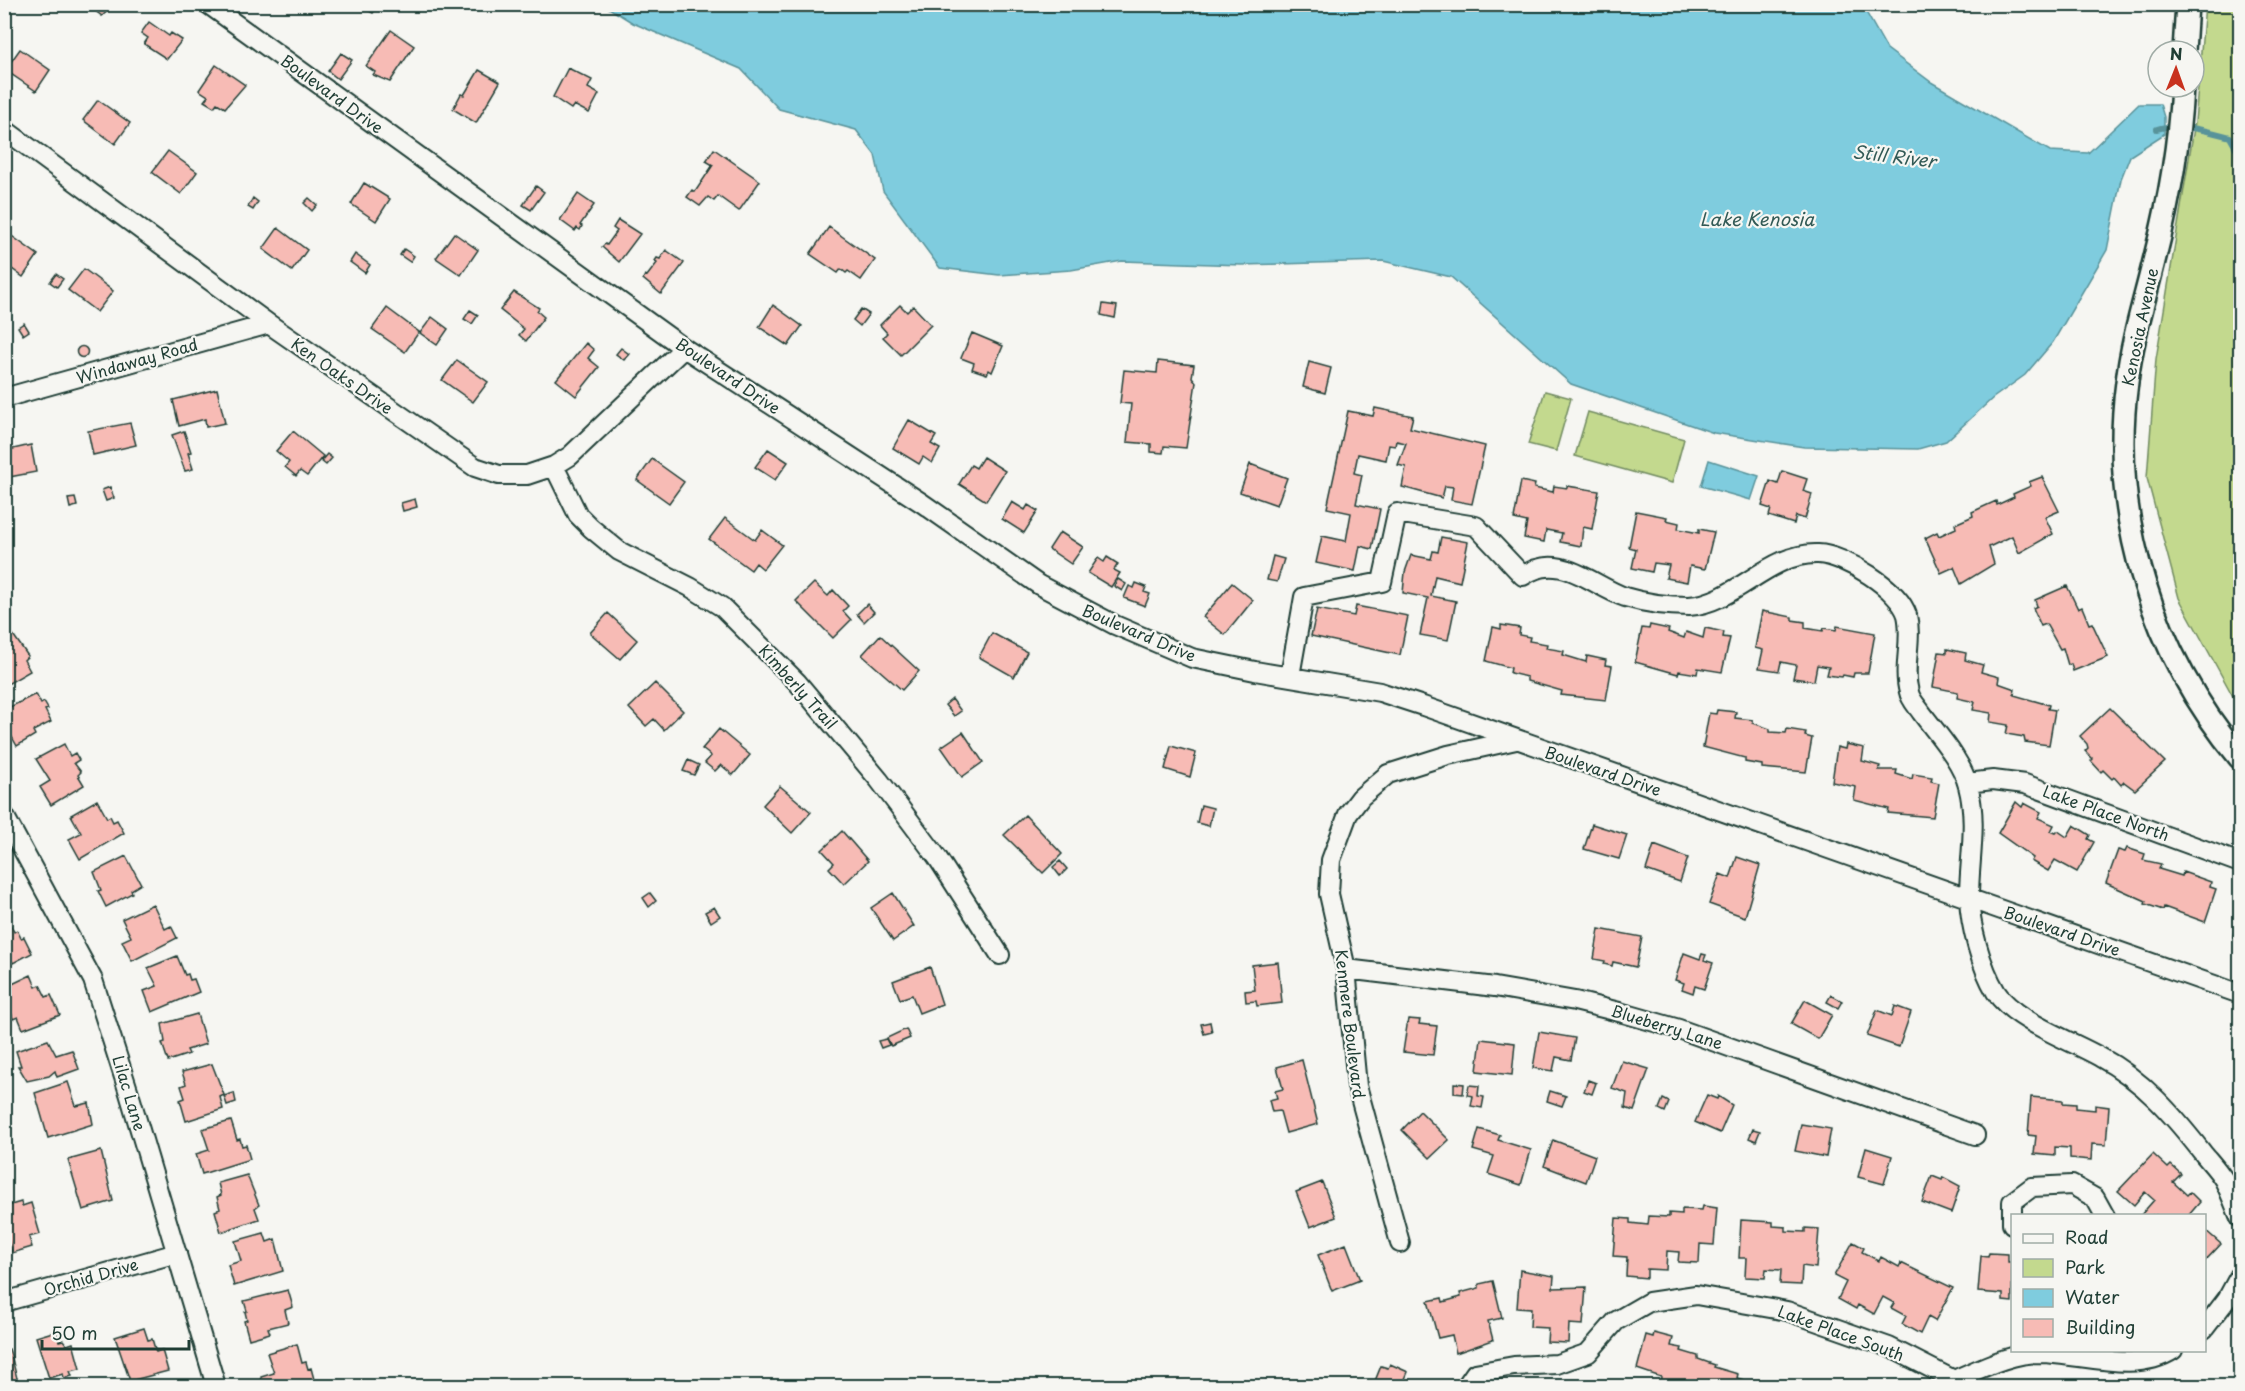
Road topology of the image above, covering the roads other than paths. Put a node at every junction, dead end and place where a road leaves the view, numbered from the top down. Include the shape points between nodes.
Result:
1 (208, 4) edge
2 (2187, 4) edge
3 (2185, 39) edge
4 (2182, 99) edge
5 (4, 129) edge
6 (269, 324) junction
7 (684, 348) junction
8 (4, 398) edge
9 (554, 466) junction
10 (1290, 676) junction
11 (1516, 740) junction
12 (2241, 758) edge
13 (1967, 783) junction
14 (4, 815) edge
15 (2241, 863) edge
16 (1969, 898) junction
17 (1000, 955) dead end
18 (1346, 969) junction
19 (2241, 994) edge
20 (1975, 1135) dead end
21 (2013, 1214) edge
22 (2104, 1214) edge
23 (2241, 1218) edge
24 (1400, 1243) dead end
25 (177, 1253) junction
26 (2241, 1275) edge
27 (4, 1302) edge
28 (2206, 1328) edge
29 (2170, 1352) edge
30 (1951, 1383) edge
31 (216, 1386) edge
32 (1466, 1386) edge

1 - 7 street, Boulevard Drive
2 - 3 street
4 - 12 street, Kenosia Avenue via 2166,207 2127,382 2123,447 2128,509 2145,587 2159,626 2206,711
5 - 6 street, Ken Oaks Drive
6 - 8 street, Windaway Road
6 - 9 street, Ken Oaks Drive via 475,467 513,476
7 - 9 street, Ken Oaks Drive via 570,456
7 - 10 street, Boulevard Drive via 922,503 1039,585 1115,625 1192,658
9 - 17 street, Kimberly Trail via 578,515 591,528 619,551 690,586 722,607 797,682 937,857
10 - 11 street, Boulevard Drive via 1380,692
10 - 13 street via 1304,597 1382,582 1397,513 1476,526 1523,576 1537,567 1566,568 1628,598 1668,605 1713,601 1781,562 1819,554 1863,570 1901,606 1906,615 1909,694
11 - 16 street, Boulevard Drive
11 - 18 street, Kenmere Boulevard via 1408,766 1388,774 1361,797 1342,826 1328,876
13 - 15 street, Lake Place North via 1993,780 2025,784
13 - 16 street via 1973,830
14 - 25 street, Lilac Lane via 93,980
16 - 19 street, Boulevard Drive
16 - 23 street via 1981,961 1998,995 2029,1021 2141,1083 2184,1129 2223,1180
18 - 20 street, Blueberry Lane via 1495,987 1623,1013 1679,1029
18 - 24 street, Kenmere Boulevard via 1357,1086
21 - 22 street via 2012,1202 2032,1187 2072,1185 2095,1198
25 - 27 street, Orchid Drive
25 - 31 street, Lilac Lane
26 - 28 street
29 - 30 street, Lake Place South via 2132,1361 2040,1353 2003,1359
30 - 32 street, Lake Place South via 1889,1347 1787,1311 1696,1295 1648,1302 1616,1321 1588,1353 1557,1364 1474,1373

